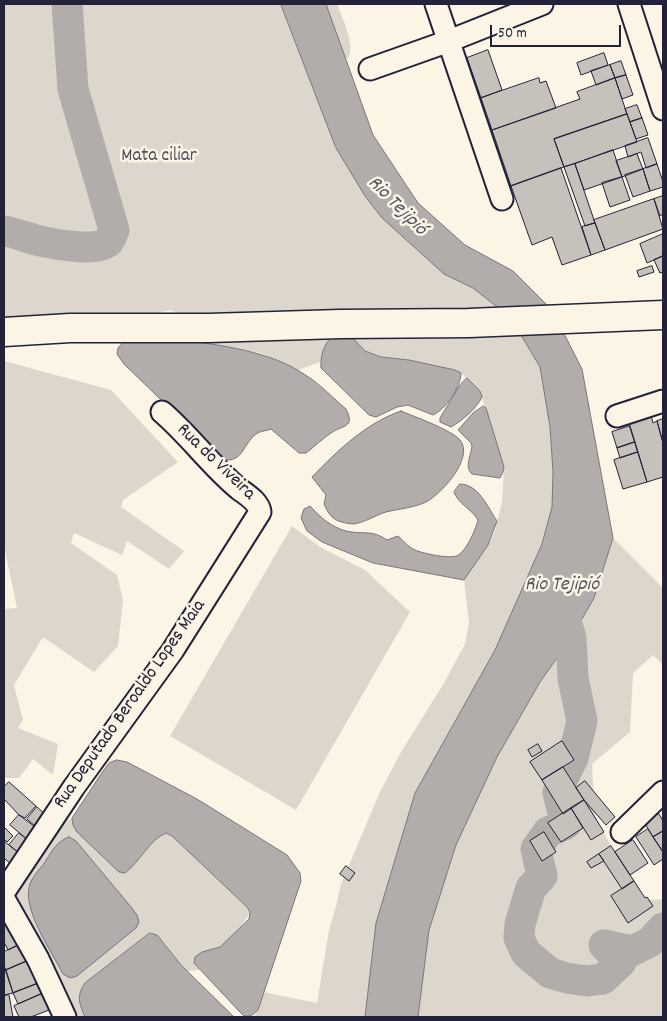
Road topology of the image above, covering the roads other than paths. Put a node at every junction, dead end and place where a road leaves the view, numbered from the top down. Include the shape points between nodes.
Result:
1 (436, 4) edge
2 (542, 4) edge
3 (629, 4) edge
4 (449, 41) junction
5 (370, 69) dead end
6 (663, 109) edge
7 (502, 199) dead end
8 (663, 315) edge
9 (4, 332) edge
10 (663, 401) edge
11 (162, 412) dead end
12 (617, 416) dead end
13 (256, 517) joint
14 (663, 792) edge
15 (622, 832) dead end
16 (4, 892) edge
17 (4, 898) edge
18 (66, 1017) edge

1 - 4 street
2 - 4 street
3 - 6 street
4 - 5 street
4 - 7 street
8 - 9 main road via 469,323 70,328
10 - 12 street
11 - 13 street, Rua do Viveira via 228,480 258,504 260,512
13 - 16 street, Rua Deputado Beroaldo Lopes Maia via 173,650 74,787
14 - 15 street
17 - 18 street

